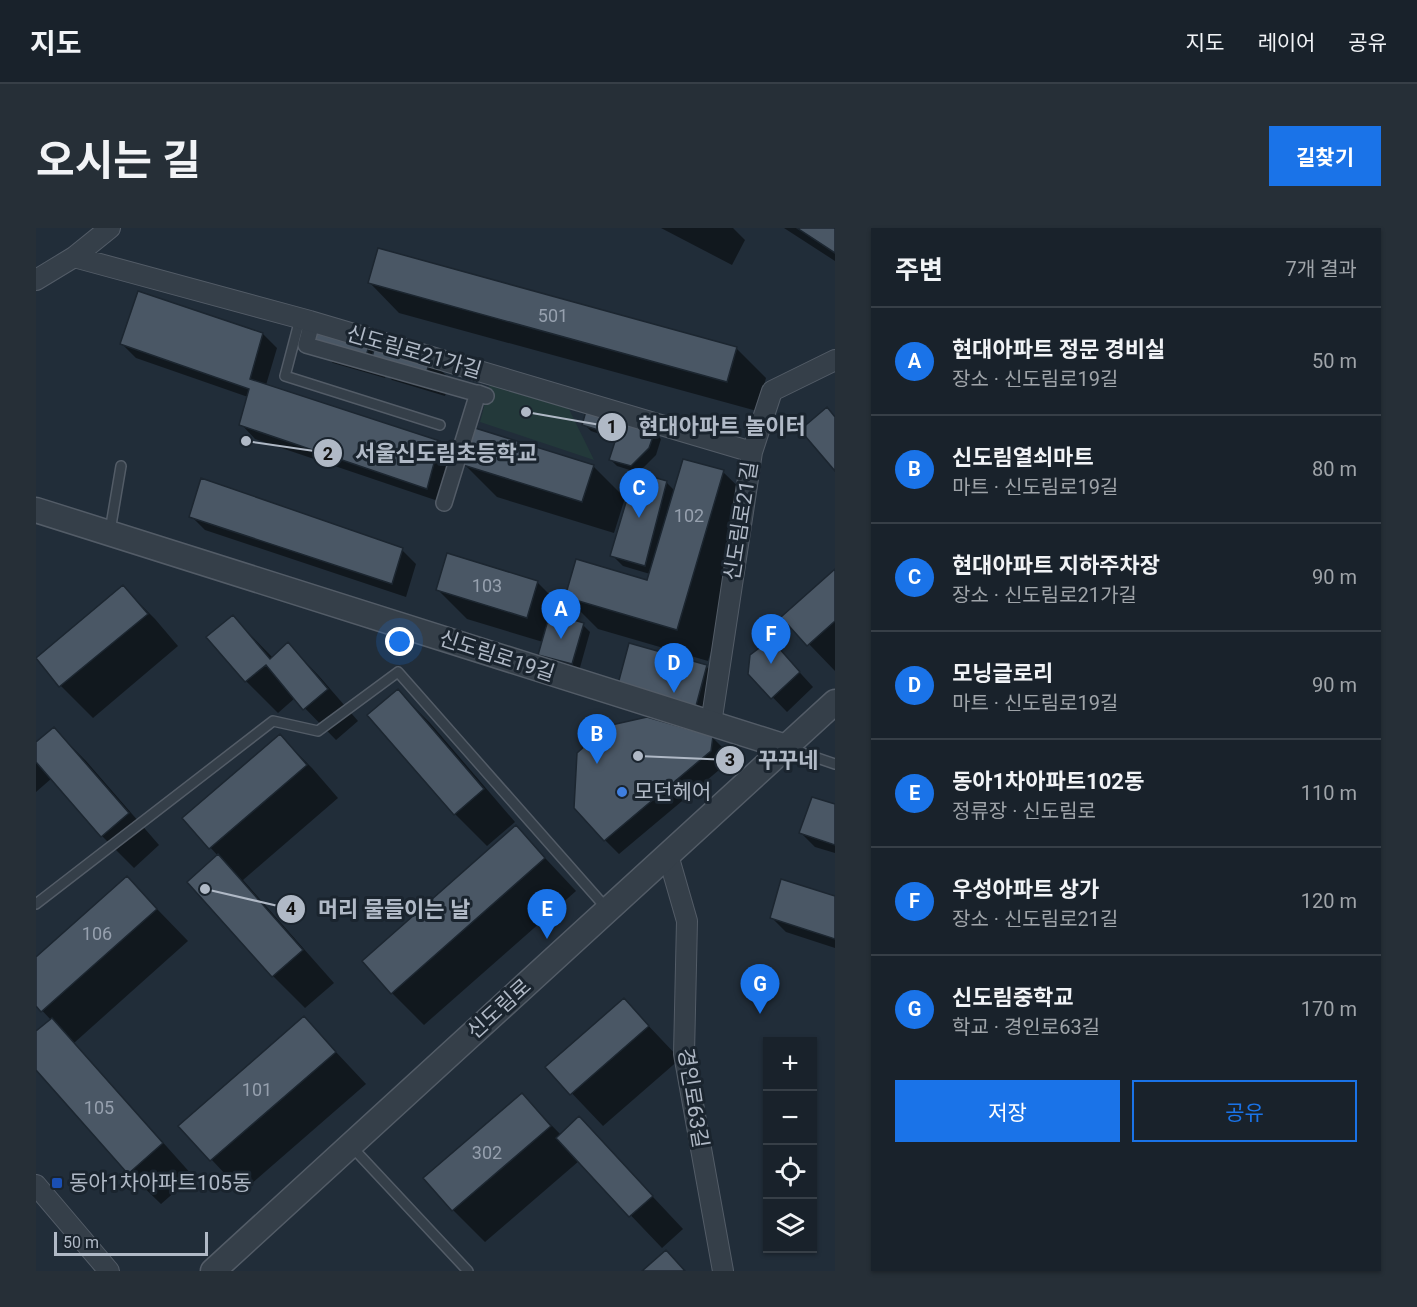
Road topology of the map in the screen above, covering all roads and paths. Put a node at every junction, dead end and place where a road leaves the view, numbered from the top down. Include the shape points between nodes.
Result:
1 (110, 228) edge
2 (74, 257) junction
3 (36, 280) edge
4 (306, 320) junction
5 (835, 360) edge
6 (441, 425) dead end
7 (752, 452) junction
8 (121, 466) dead end
9 (444, 503) dead end
10 (36, 510) edge
11 (110, 534) junction
12 (835, 702) edge
13 (711, 724) junction
14 (786, 747) junction
15 (835, 764) edge
16 (668, 855) junction
17 (36, 904) edge
18 (608, 910) junction
19 (351, 1145) junction
20 (36, 1185) edge
21 (109, 1271) edge
22 (213, 1271) edge
23 (468, 1271) edge
24 (723, 1271) edge

1 - 2 street
2 - 3 street
2 - 4 street, 신도림로21가길
4 - 6 lane via 285,376
4 - 7 street, 신도림로21가길
4 - 9 street via 306,345 453,386 464,390 475,393 486,396 478,393 475,404 464,437
5 - 7 street, 신도림로21길 via 772,391
7 - 13 street, 신도림로21길
8 - 11 lane
10 - 11 street, 신도림로19길
11 - 13 street, 신도림로19길
12 - 14 street, 신도림로
13 - 14 street, 신도림로19길
14 - 15 lane
14 - 16 street, 신도림로
16 - 18 street, 신도림로
16 - 24 street, 경인로63길 via 687,921 684,1054
17 - 18 lane via 273,721 318,731 398,672
18 - 19 street, 신도림로
19 - 22 street, 신도림로
19 - 23 lane
20 - 21 street

